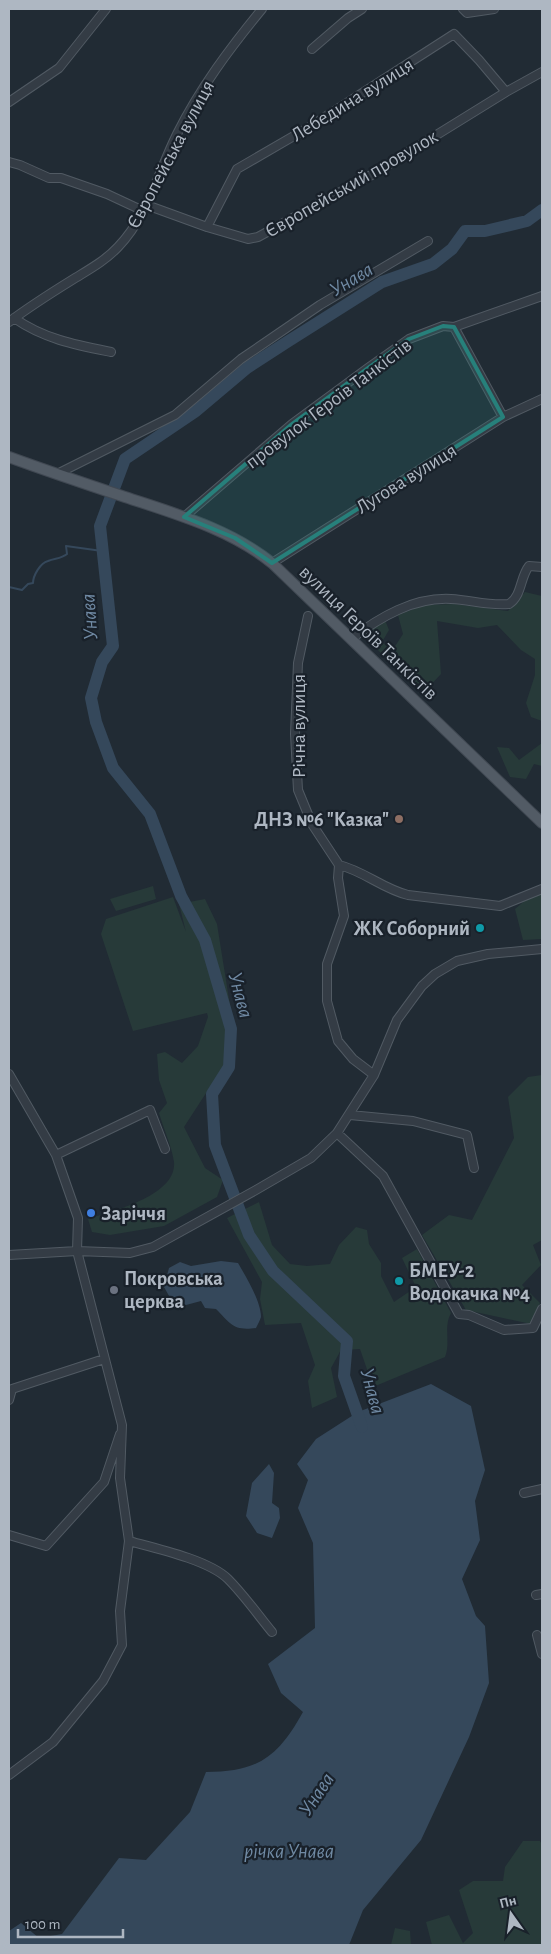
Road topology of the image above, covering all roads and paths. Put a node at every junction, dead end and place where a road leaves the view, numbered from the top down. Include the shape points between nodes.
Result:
1 (106, 9) edge
2 (262, 9) edge
3 (362, 9) edge
4 (494, 9) edge
5 (465, 11) edge
6 (312, 49) dead end
7 (542, 72) edge
8 (506, 92) junction
9 (9, 102) edge
10 (9, 162) edge
11 (145, 208) junction
12 (207, 227) junction
13 (428, 241) dead end
14 (542, 296) edge
15 (11, 320) edge
16 (454, 327) junction
17 (111, 352) dead end
18 (542, 398) edge
19 (503, 417) junction
20 (9, 457) edge
21 (57, 474) junction
22 (184, 517) junction
23 (272, 562) junction
24 (542, 567) edge
25 (308, 616) dead end
26 (351, 639) junction
27 (542, 822) edge
28 (339, 865) junction
29 (542, 890) edge
30 (542, 949) edge
31 (9, 1074) edge
32 (374, 1075) junction
33 (350, 1115) junction
34 (337, 1133) junction
35 (165, 1149) dead end
36 (56, 1155) junction
37 (474, 1168) dead end
38 (77, 1251) junction
39 (9, 1255) edge
40 (542, 1309) edge
41 (104, 1359) junction
42 (10, 1385) edge
43 (9, 1400) edge
44 (122, 1425) junction
45 (542, 1489) edge
46 (524, 1493) dead end
47 (9, 1535) edge
48 (129, 1541) junction
49 (272, 1632) dead end
50 (537, 1634) dead end
51 (542, 1654) edge
52 (9, 1775) edge

1 - 9 street via 58,68
2 - 11 street, Європейська вулиця via 206,83 177,134
3 - 6 street
4 - 5 street
7 - 8 street, Європейський провулок
8 - 12 street, Європейський провулок via 375,173 258,237 248,239
8 - 12 street, Лебедина вулиця via 454,34 319,121 237,169
10 - 11 street, Європейський провулок via 49,178 61,178 107,194 137,208
11 - 12 street, Європейський провулок via 152,207
11 - 15 street, Європейська вулиця via 131,231 102,261
13 - 21 street via 320,305 241,359 175,415
14 - 16 street, провулок Героїв Танкістів
15 - 17 street, Європейська вулиця via 62,342
16 - 19 street
16 - 22 street, провулок Героїв Танкістів via 443,326 409,339 376,362 292,424
18 - 19 street, Лугова вулиця
19 - 23 street, Лугова вулиця
20 - 21 main road, вулиця Героїв Танкістів
21 - 22 main road, вулиця Героїв Танкістів
22 - 23 main road, вулиця Героїв Танкістів via 235,538
23 - 26 main road, вулиця Героїв Танкістів
24 - 26 street via 530,566 516,598 509,604 430,600 383,617
25 - 28 street, Річна вулиця via 298,663 295,734 298,790 312,824
26 - 27 main road, вулиця Героїв Танкістів
28 - 29 street via 358,871 393,892 408,895 500,906
28 - 32 street via 344,916 326,964 326,1001 338,1041 353,1059
30 - 32 street via 488,954 457,961 435,974 422,986 398,1020
31 - 36 street
32 - 33 street
33 - 34 street
33 - 37 street via 413,1121 467,1135
34 - 38 street via 312,1158 154,1247 130,1253
34 - 40 street via 382,1176 459,1314 504,1330 533,1328
35 - 36 street via 150,1110
36 - 38 street via 78,1218
38 - 39 street
38 - 41 street
41 - 42 street
41 - 44 street
42 - 43 street
44 - 47 street via 104,1482 46,1546
44 - 48 street via 120,1478
45 - 46 street
48 - 49 street via 200,1563 227,1578
48 - 52 street via 120,1611 122,1645 103,1682 53,1742
50 - 51 street

